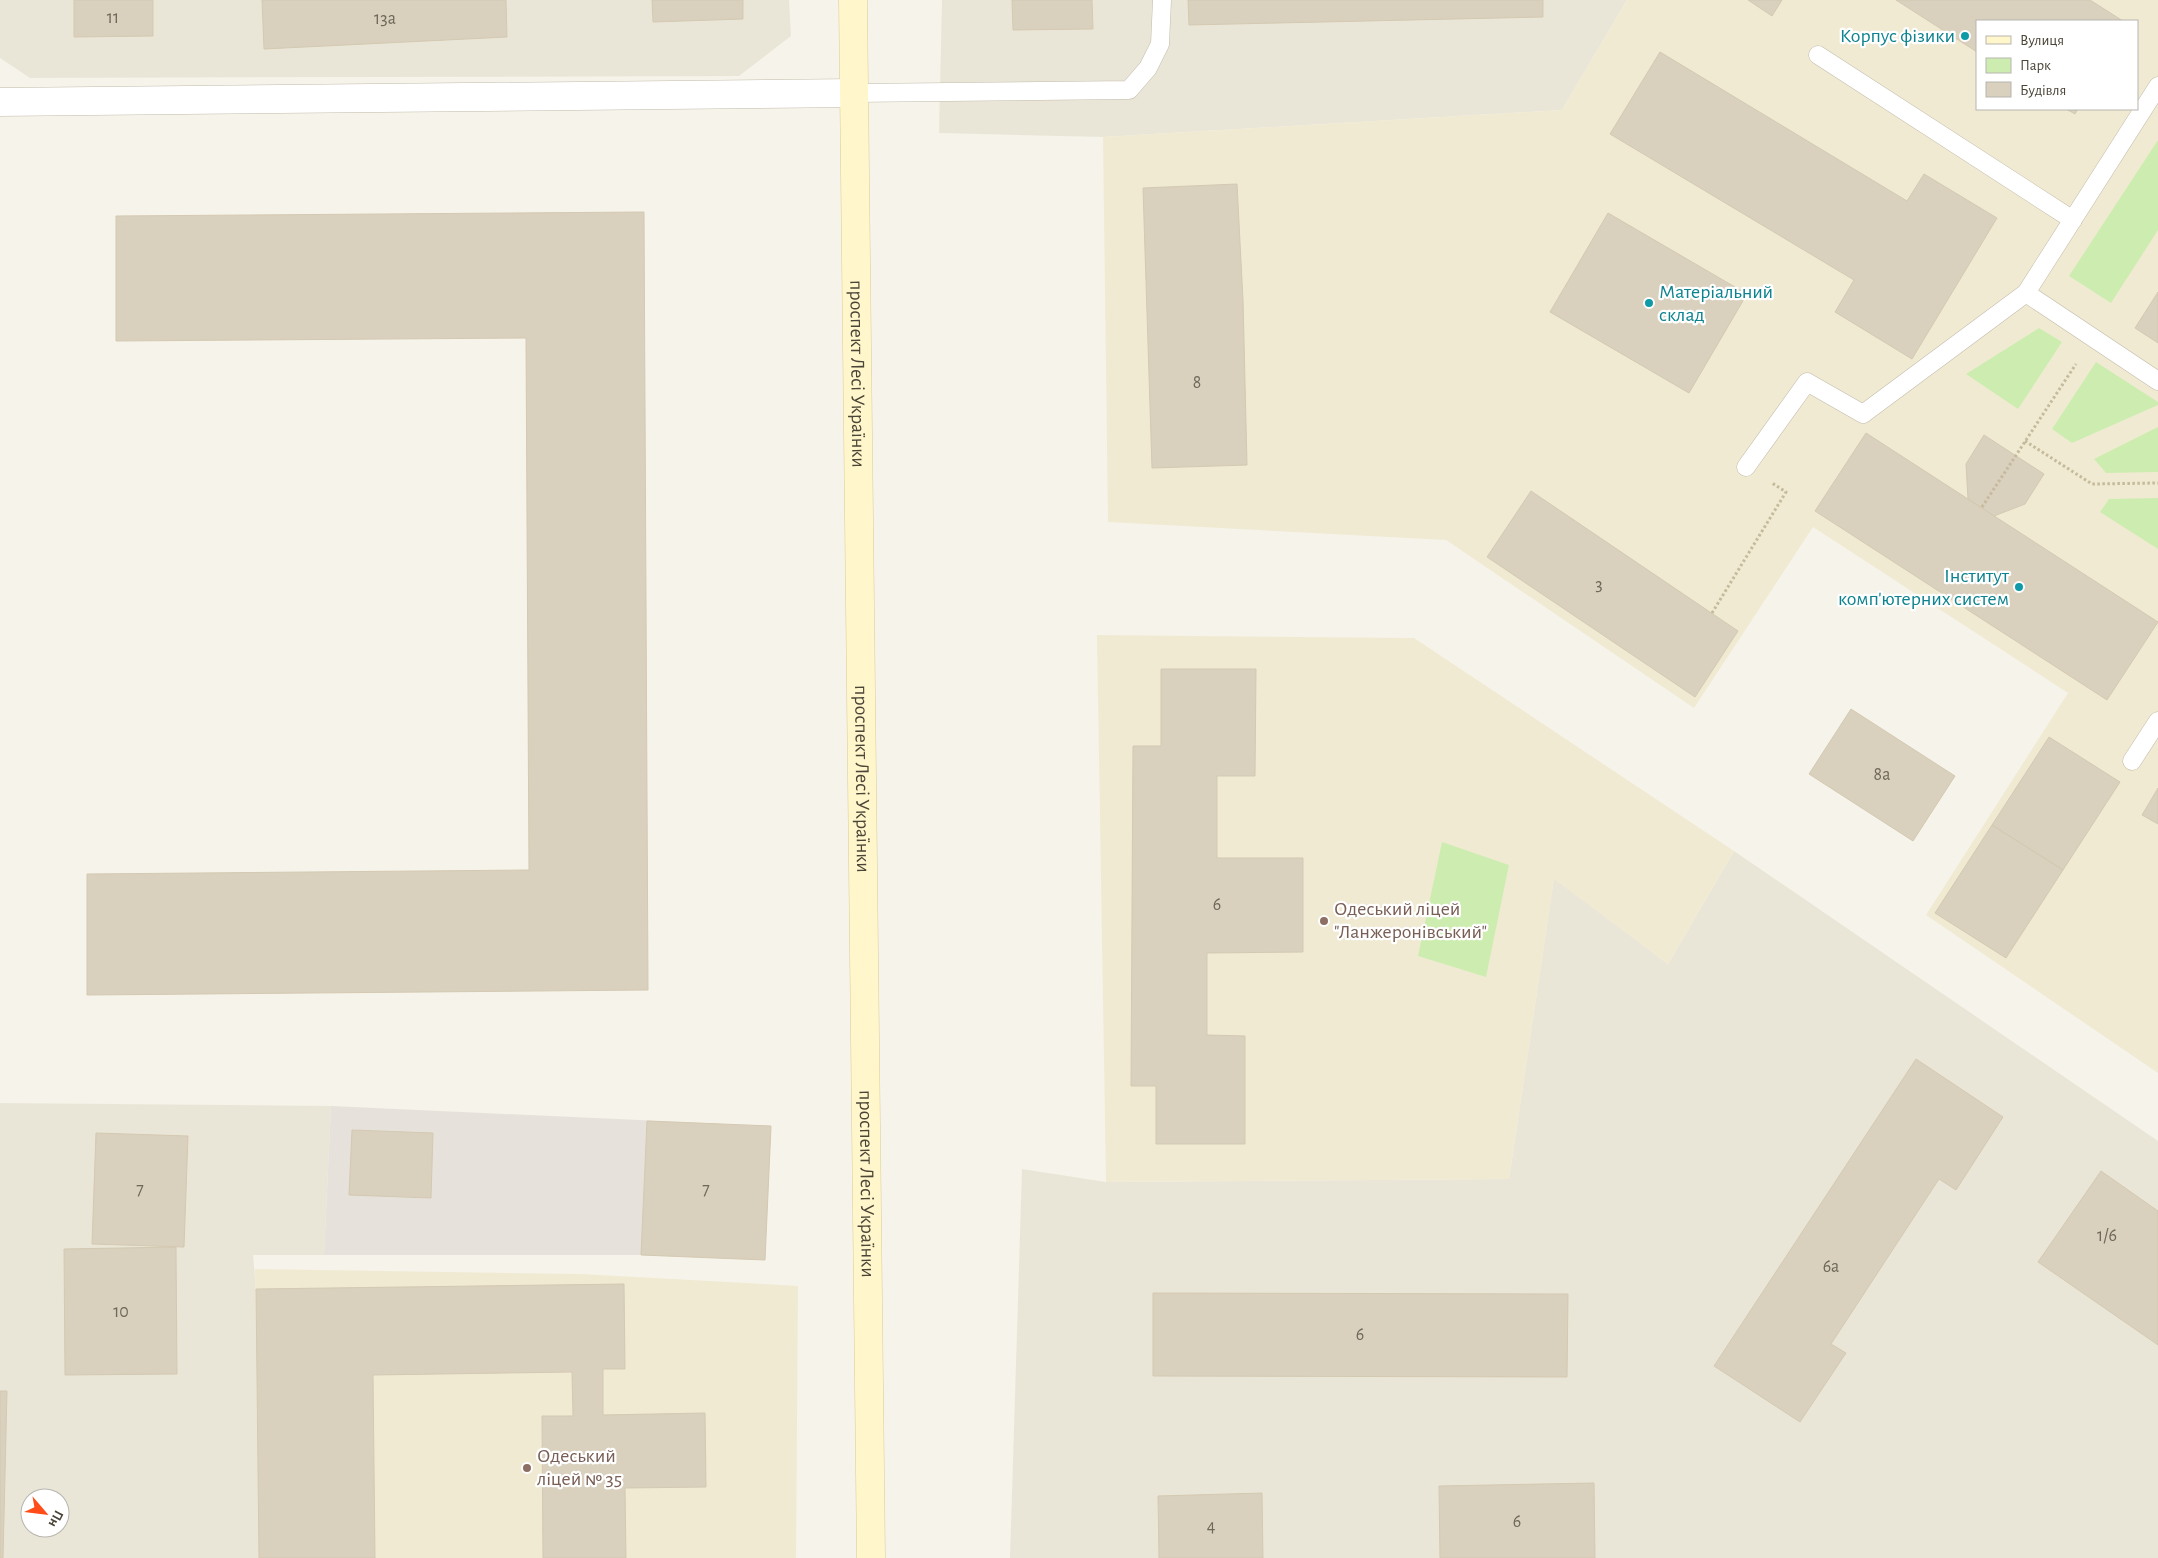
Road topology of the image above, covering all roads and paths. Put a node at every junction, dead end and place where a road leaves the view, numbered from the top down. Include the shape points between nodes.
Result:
1 (853, 0) edge
2 (1162, 0) edge
3 (1818, 55) dead end
4 (2158, 86) edge
5 (854, 93) junction
6 (0, 102) edge
7 (2073, 220) junction
8 (2026, 293) junction
9 (2093, 338) junction
10 (2158, 381) edge
11 (2025, 441) junction
12 (1746, 467) joint
13 (2158, 484) edge
14 (1982, 507) dead end
15 (1712, 613) dead end
16 (2158, 721) edge
17 (2132, 761) dead end
18 (871, 1558) edge

1 - 5 street, проспект Лесі Українки
2 - 5 lane via 1160,44 1148,68 1129,90
3 - 7 lane
4 - 7 lane
5 - 6 street
5 - 18 street, проспект Лесі Українки
7 - 8 lane
8 - 9 lane
8 - 12 lane via 1863,414 1807,382
9 - 10 lane
9 - 11 path
11 - 13 path via 2092,484
11 - 14 path
12 - 15 path via 1786,492
16 - 17 lane

